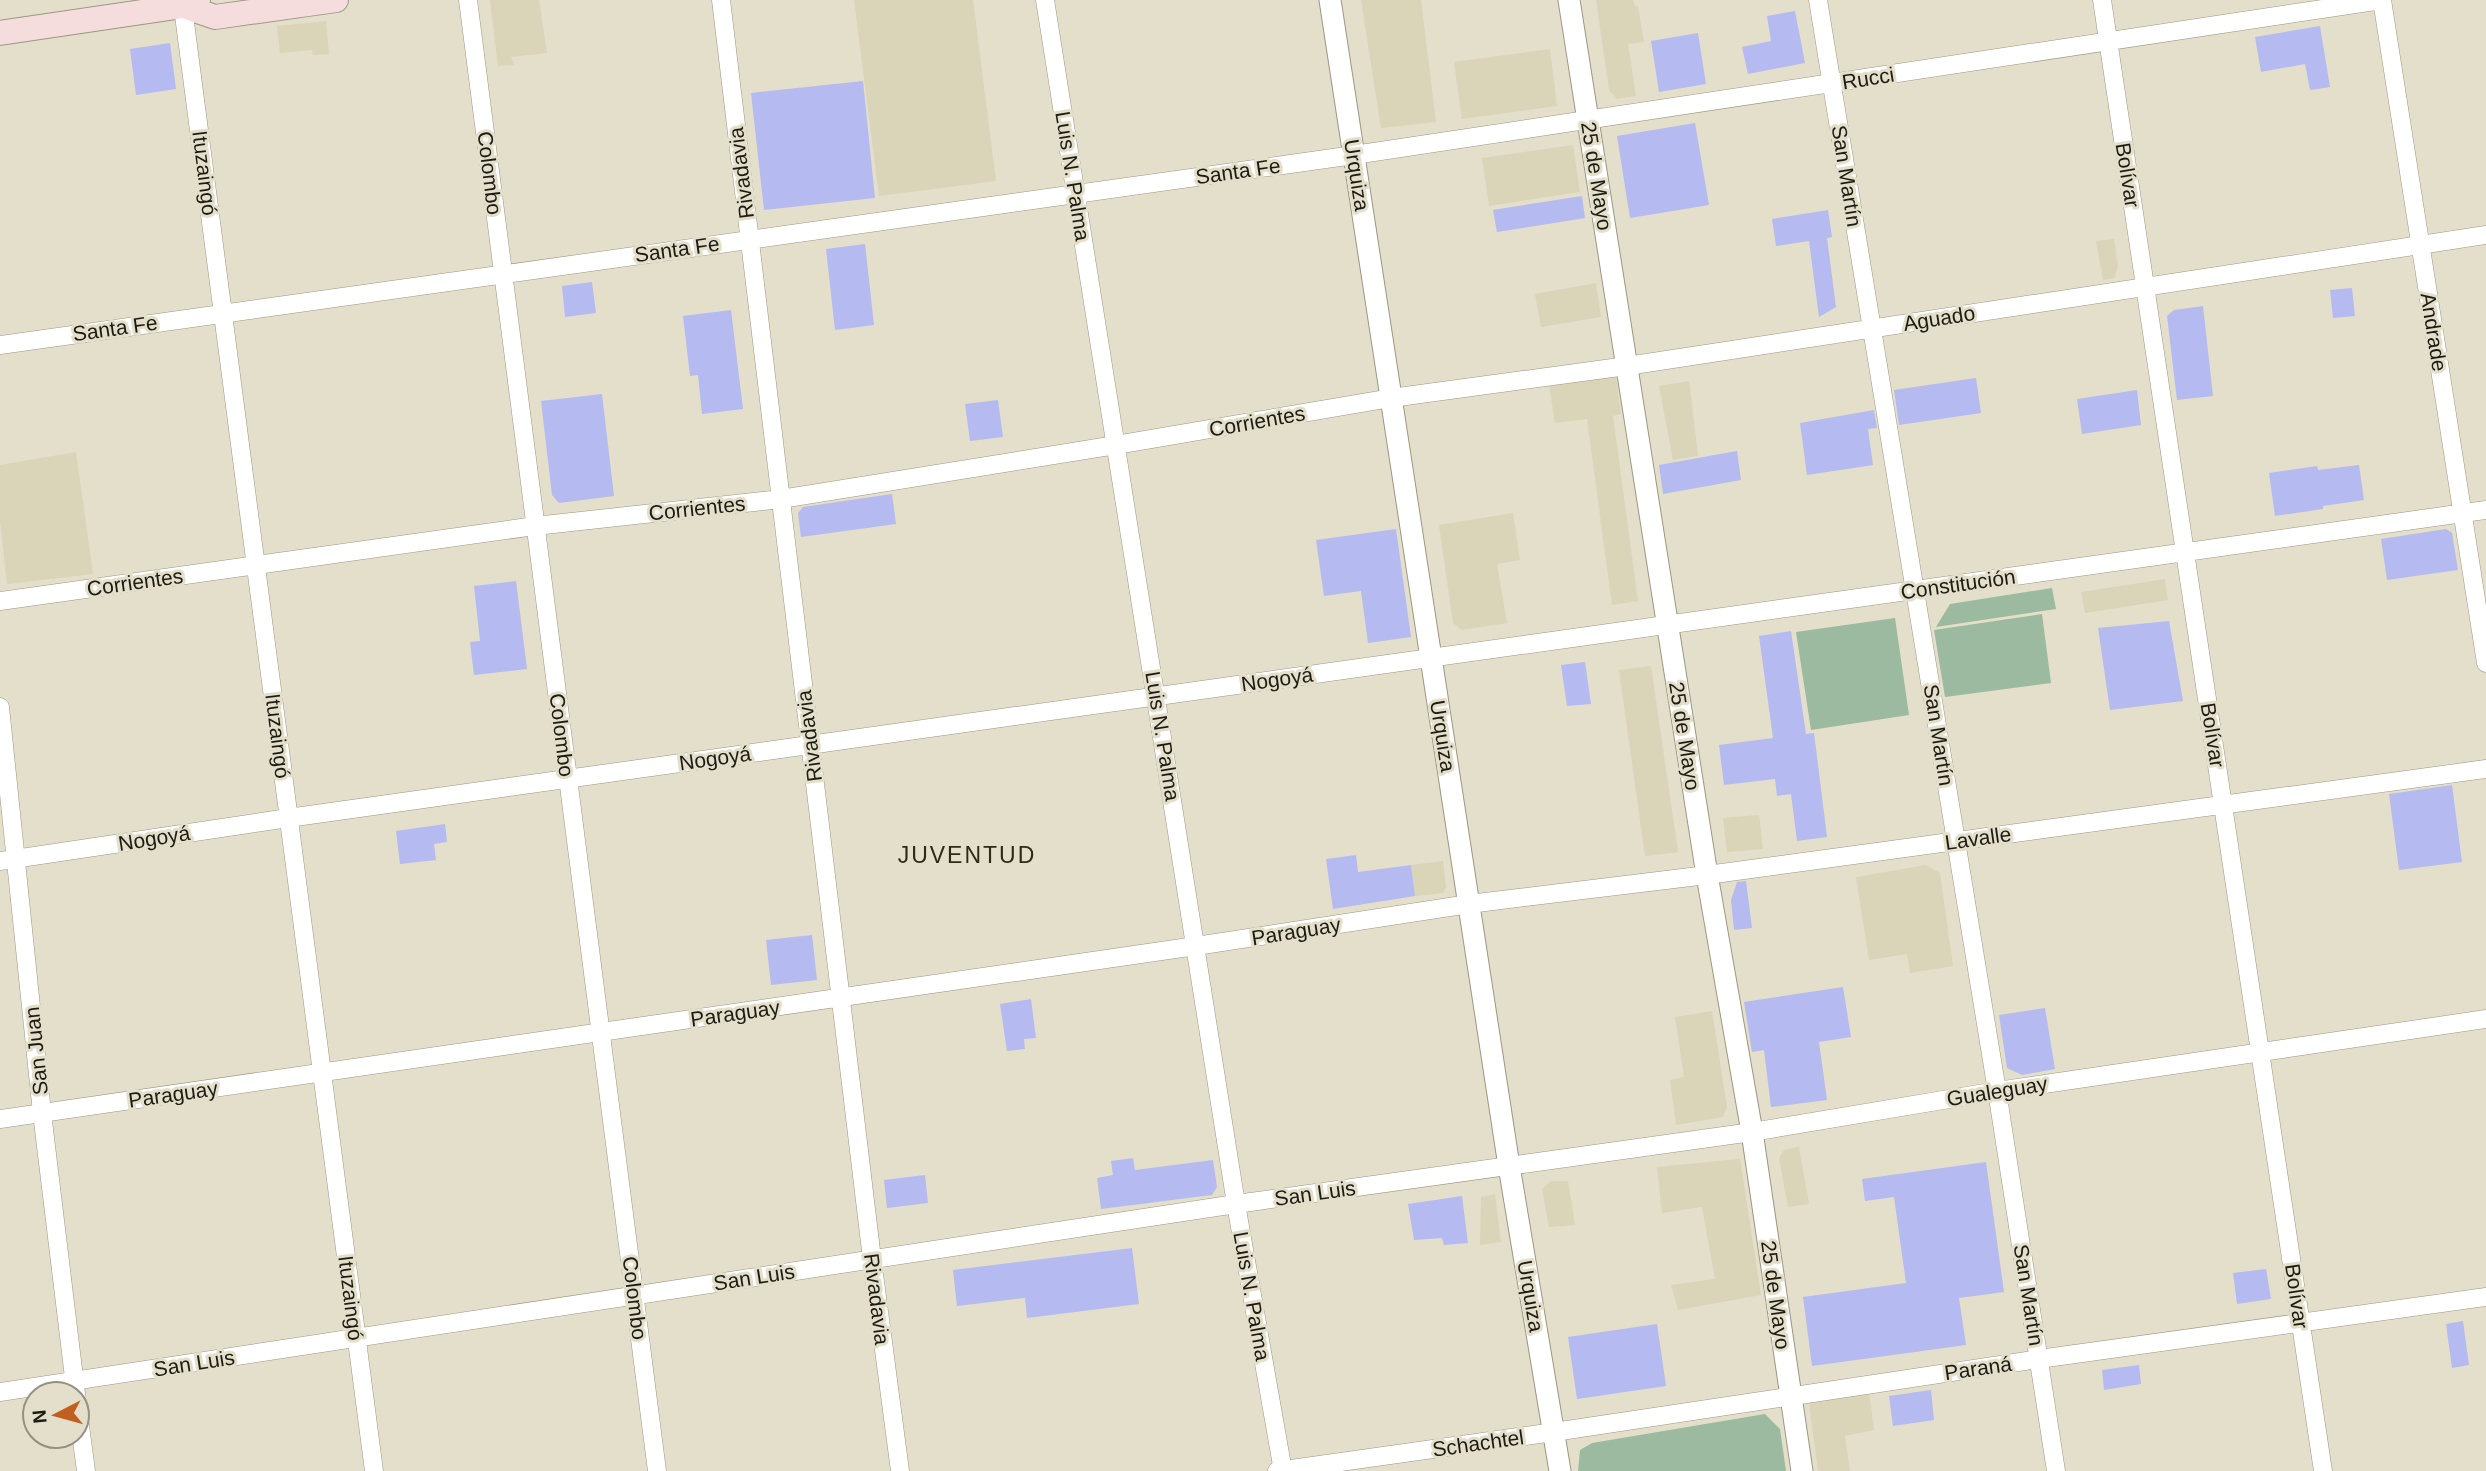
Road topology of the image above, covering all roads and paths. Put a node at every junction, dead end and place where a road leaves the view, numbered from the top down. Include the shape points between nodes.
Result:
1 (336, 0) edge
2 (468, 0) edge
3 (720, 0) edge
4 (1045, 0) edge
5 (1330, 0) edge
6 (1569, 0) edge
7 (1818, 0) edge
8 (2102, 0) edge
9 (2382, 0) edge
10 (188, 2) edge
11 (0, 33) edge
12 (2108, 41) junction
13 (1832, 83) junction
14 (1588, 120) junction
15 (1354, 155) junction
16 (1076, 194) junction
17 (2486, 235) edge
18 (750, 239) junction
19 (2421, 245) junction
20 (503, 273) junction
21 (2145, 287) junction
22 (223, 312) junction
23 (1872, 328) junction
24 (0, 345) edge
25 (1627, 366) junction
26 (1391, 398) junction
27 (1116, 445) junction
28 (781, 499) junction
29 (2486, 510) edge
30 (2463, 514) junction
31 (535, 526) junction
32 (2186, 552) junction
33 (256, 565) junction
34 (1915, 590) junction
35 (0, 601) edge
36 (1668, 624) junction
37 (1431, 657) junction
38 (2486, 663) edge
39 (1156, 696) junction
40 (0, 707) edge
41 (810, 745) junction
42 (2486, 769) edge
43 (568, 779) junction
44 (2224, 804) junction
45 (288, 818) junction
46 (1956, 841) junction
47 (8, 860) edge
48 (1707, 874) junction
49 (1469, 904) junction
50 (1196, 946) junction
51 (841, 998) junction
52 (2486, 1019) edge
53 (600, 1032) junction
54 (2261, 1052) junction
55 (322, 1073) junction
56 (1997, 1091) junction
57 (42, 1113) junction
58 (0, 1119) edge
59 (1752, 1132) junction
60 (1509, 1166) junction
61 (1236, 1204) junction
62 (872, 1259) junction
63 (634, 1296) junction
64 (2486, 1297) edge
65 (2301, 1323) junction
66 (356, 1338) junction
67 (2039, 1359) junction
68 (74, 1380) edge
69 (91, 1384) edge
70 (21, 1391) edge
71 (0, 1392) edge
72 (1791, 1396) junction
73 (1554, 1432) junction
74 (83, 1450) edge
75 (86, 1471) edge
76 (374, 1471) edge
77 (657, 1471) edge
78 (900, 1471) edge
79 (1281, 1471) edge
80 (1560, 1471) edge
81 (1802, 1471) edge
82 (2056, 1471) edge
83 (2323, 1471) edge

1 - 10 main road via 215,17
2 - 20 street, Colombo
3 - 18 street, Rivadavia
4 - 16 street, Luis N. Palma
5 - 15 street, Urquiza
6 - 14 street, 25 de Mayo
7 - 13 street, San Martín
8 - 12 street, Bolívar
9 - 12 street, Rucci
9 - 19 street, Andrade
10 - 11 main road
10 - 22 street, Ituzaingó
12 - 13 street, Rucci
12 - 21 street, Bolívar
13 - 14 street, Rucci
13 - 23 street, San Martín
14 - 15 street, Rucci
14 - 25 street, 25 de Mayo
15 - 16 street, Santa Fe
15 - 26 street, Urquiza
16 - 18 street, Santa Fe
16 - 27 street, Luis N. Palma
17 - 19 street, Aguado
18 - 20 street, Santa Fe
18 - 28 street, Rivadavia
19 - 21 street, Aguado
19 - 30 street, Andrade
20 - 22 street, Santa Fe
20 - 31 street, Colombo
21 - 23 street, Aguado
21 - 32 street, Bolívar
22 - 24 street, Santa Fe
22 - 33 street, Ituzaingó
23 - 25 street, Aguado
23 - 34 street, San Martín
25 - 26 street, Aguado
25 - 36 street, 25 de Mayo
26 - 27 street, Corrientes
26 - 37 street, Urquiza
27 - 28 street, Corrientes
27 - 39 street, Luis N. Palma
28 - 31 street, Corrientes
28 - 41 street, Rivadavia
29 - 30 street, Constitución
30 - 32 street, Constitución
30 - 38 street, Andrade
31 - 33 street, Corrientes
31 - 43 street, Colombo
32 - 34 street, Constitución
32 - 44 street, Bolívar
33 - 35 street, Corrientes
33 - 45 street, Ituzaingó
34 - 36 street, Constitución
34 - 46 street, San Martín
36 - 37 street, Constitución
36 - 48 street, 25 de Mayo
37 - 39 street, Nogoyá
37 - 49 street, Urquiza
39 - 41 street, Nogoyá
39 - 50 street, Luis N. Palma
40 - 47 street, San Juan
41 - 43 street, Nogoyá
41 - 51 street, Rivadavia
42 - 44 street, Lavalle
43 - 45 street, Nogoyá
43 - 53 street, Colombo
44 - 46 street, Lavalle
44 - 54 street, Bolívar
45 - 47 street, Nogoyá
45 - 55 street, Ituzaingó
46 - 48 street, Lavalle
46 - 56 street, San Martín
47 - 57 street, San Juan
48 - 49 street, Lavalle
48 - 59 street, 25 de Mayo
49 - 50 street, Paraguay
49 - 60 street, Urquiza
50 - 51 street, Paraguay
50 - 61 street, Luis N. Palma
51 - 53 street, Paraguay
51 - 62 street, Rivadavia
52 - 54 street, Gualeguay
53 - 55 street, Paraguay
53 - 63 street, Colombo
54 - 56 street, Gualeguay
54 - 65 street, Bolívar
55 - 57 street, Paraguay
55 - 66 street, Ituzaingó
56 - 59 street, Gualeguay
56 - 67 street, San Martín
57 - 58 street, Paraguay
57 - 68 street, San Juan
59 - 60 street, Gualeguay
59 - 72 street, 25 de Mayo
60 - 61 street, San Luis
60 - 73 street, Urquiza
61 - 62 street, San Luis
61 - 79 street, Luis N. Palma
62 - 63 street, San Luis
62 - 78 street, Rivadavia
63 - 66 street, San Luis
63 - 77 street, Colombo
64 - 65 street, Paraná
65 - 67 street, Paraná
65 - 83 street, Bolívar
66 - 69 street, San Luis
66 - 76 street, Ituzaingó
67 - 72 street, Paraná
67 - 82 street, San Martín
70 - 71 street, San Luis
72 - 73 street, Paraná
72 - 81 street, 25 de Mayo
73 - 79 street, Schachtel
73 - 80 street, Urquiza
74 - 75 street

